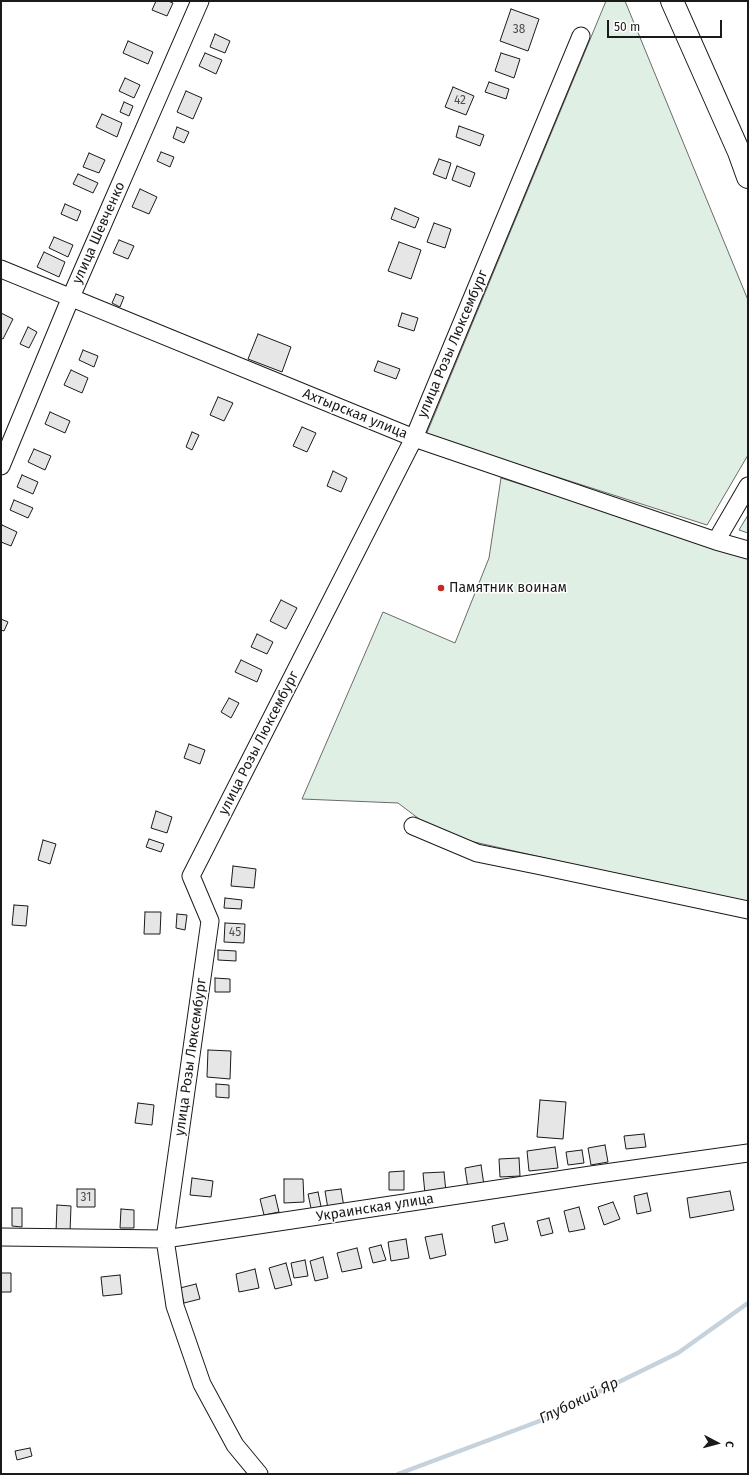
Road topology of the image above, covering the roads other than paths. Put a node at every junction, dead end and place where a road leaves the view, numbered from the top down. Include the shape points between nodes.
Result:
1 (200, 1) edge
2 (672, 1) edge
3 (581, 36) dead end
4 (748, 177) edge
5 (1, 269) edge
6 (71, 298) junction
7 (414, 438) junction
8 (1, 466) edge
9 (748, 486) edge
10 (716, 541) junction
11 (748, 550) edge
12 (413, 826) dead end
13 (748, 910) edge
14 (748, 1153) edge
15 (1, 1237) edge
16 (165, 1239) junction
17 (259, 1474) edge

1 - 6 street, улица Шевченко
2 - 4 highway
3 - 7 street, улица Розы Люксембург
5 - 6 street, Ахтырская улица
6 - 7 street, Ахтырская улица
6 - 8 street, улица Шевченко
7 - 10 street, Ахтырская улица
7 - 16 street, улица Розы Люксембург via 191,876 210,921
9 - 10 street
10 - 11 street, Ахтырская улица
12 - 13 street via 477,853
14 - 16 street, Украинская улица
15 - 16 street, Украинская улица
16 - 17 street, улица Розы Люксембург via 175,1306 202,1384 235,1445

